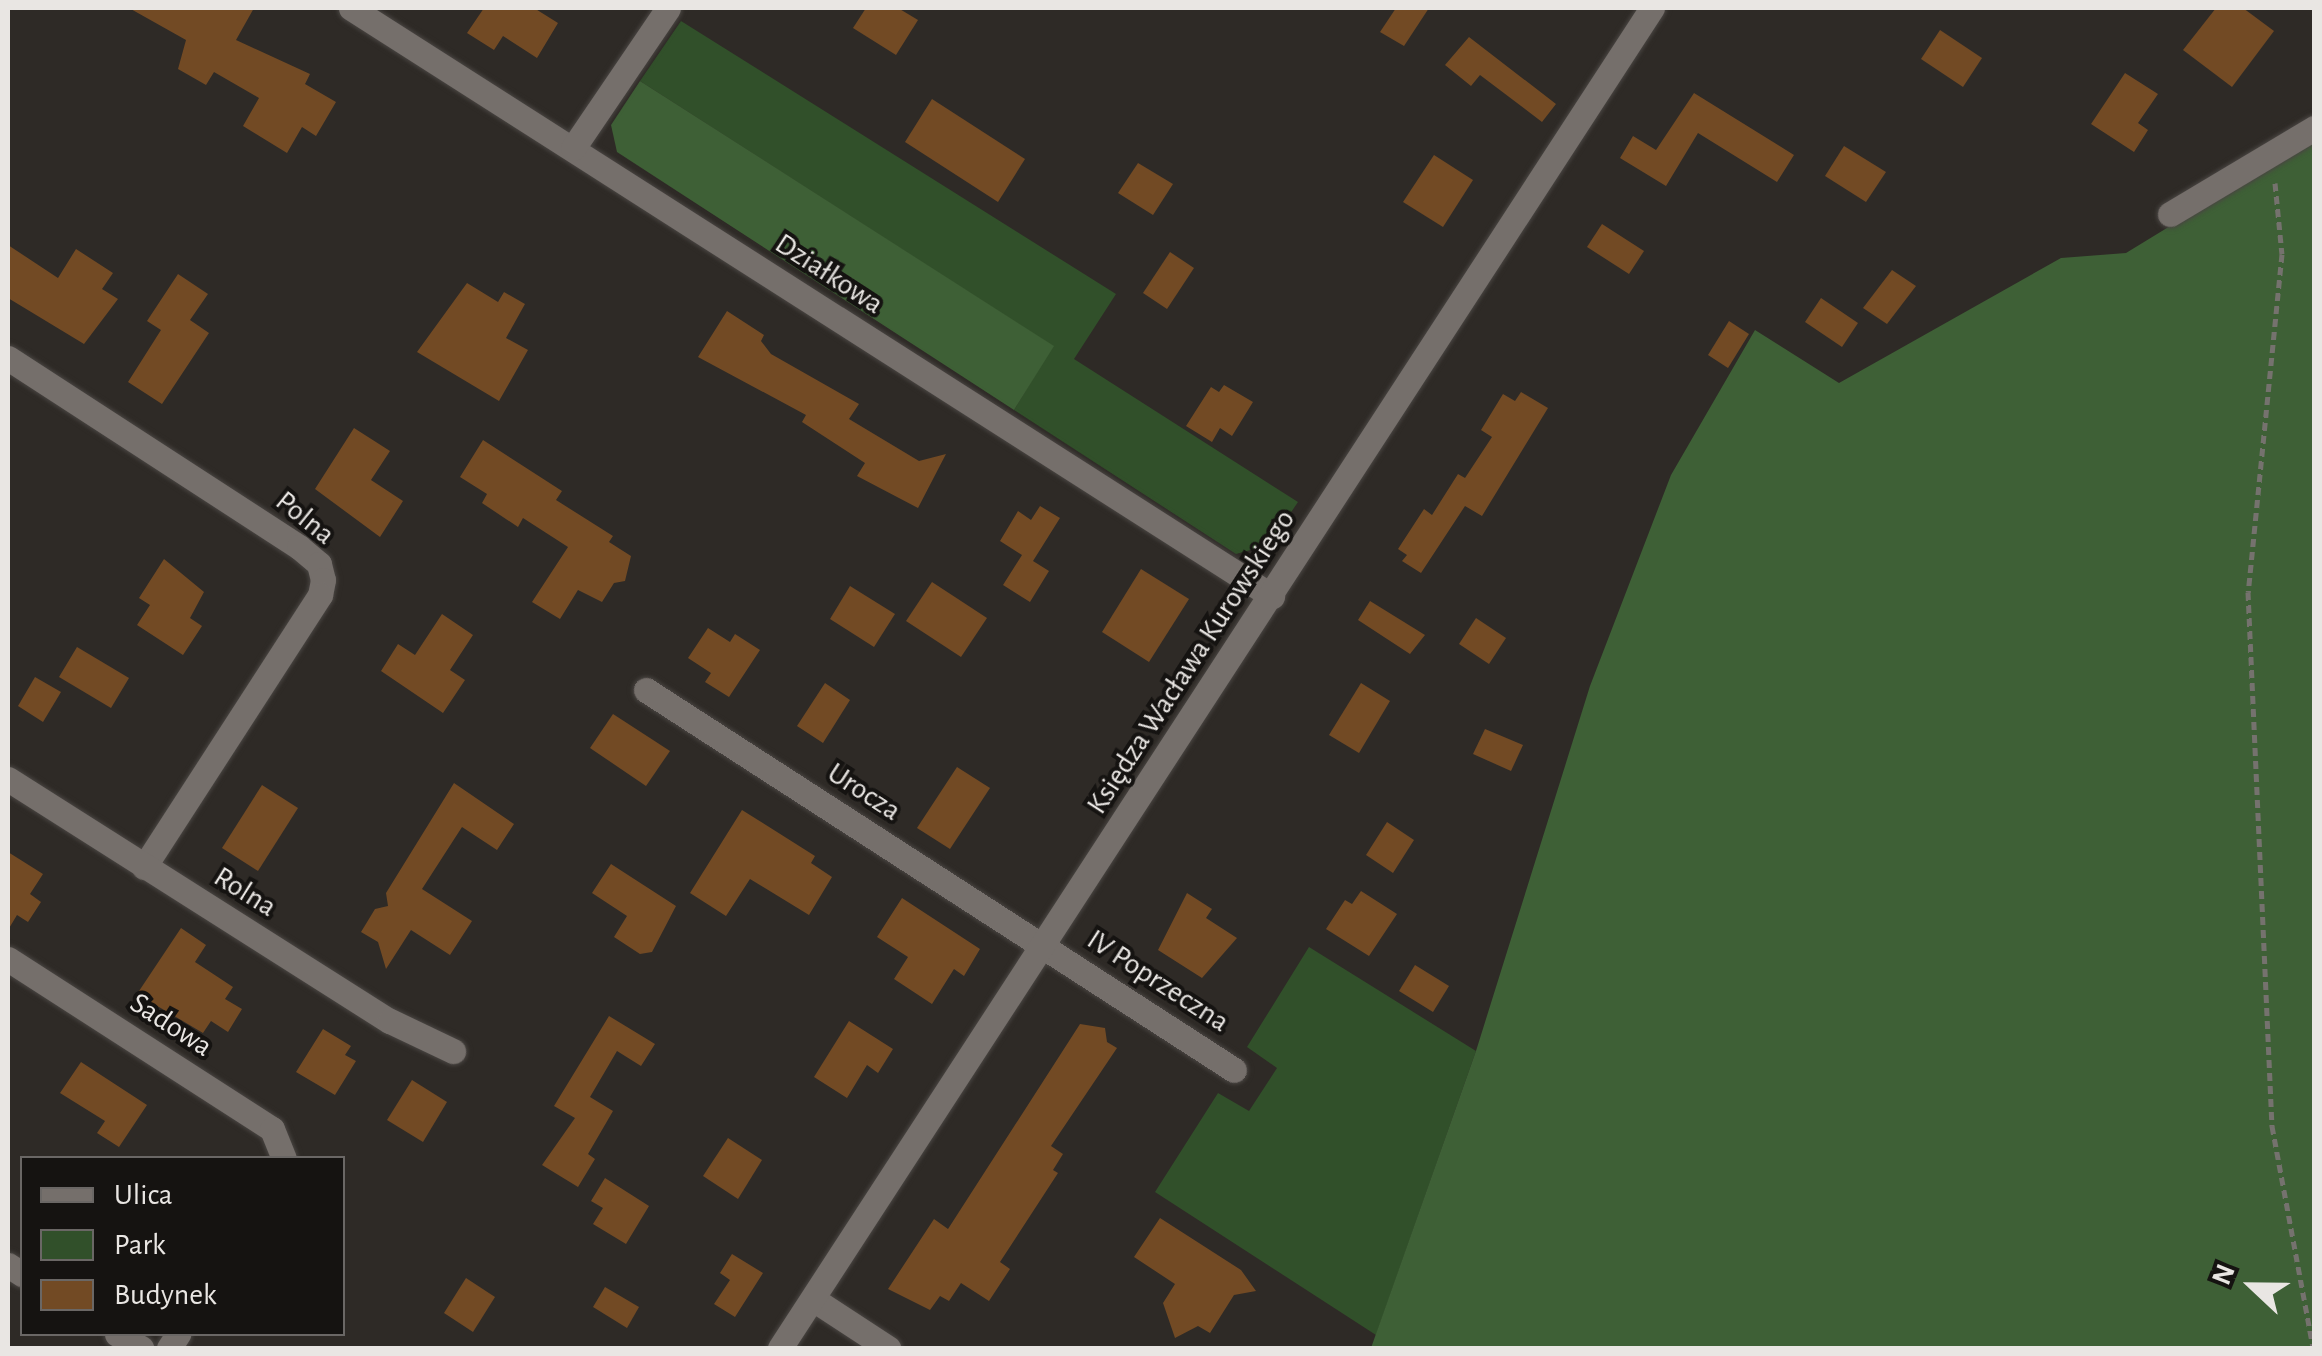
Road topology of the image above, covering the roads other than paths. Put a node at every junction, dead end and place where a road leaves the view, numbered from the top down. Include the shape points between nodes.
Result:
1 (351, 8) edge
2 (668, 8) edge
3 (1652, 8) edge
4 (2314, 128) edge
5 (573, 148) junction
6 (2170, 214) dead end
7 (8, 358) edge
8 (1272, 596) junction
9 (646, 690) dead end
10 (8, 778) edge
11 (144, 867) junction
12 (1047, 947) junction
13 (8, 958) edge
14 (453, 1051) dead end
15 (1234, 1070) dead end
16 (283, 1156) edge
17 (813, 1300) junction
18 (780, 1348) edge
19 (888, 1348) edge

1 - 5 street, Działkowa
2 - 5 street
3 - 8 street, Księdza Wacława Kurowskiego
4 - 6 street
5 - 8 street, Działkowa
7 - 11 street, Polna via 319,564 320,595
8 - 12 street, Księdza Wacława Kurowskiego
9 - 12 street, Urocza
10 - 11 street, Rolna
11 - 14 street, Rolna via 390,1021
12 - 15 street, IV Poprzeczna
12 - 17 street, Księdza Wacława Kurowskiego
13 - 16 street, Sadowa via 272,1129
17 - 18 street, Księdza Wacława Kurowskiego
17 - 19 street

